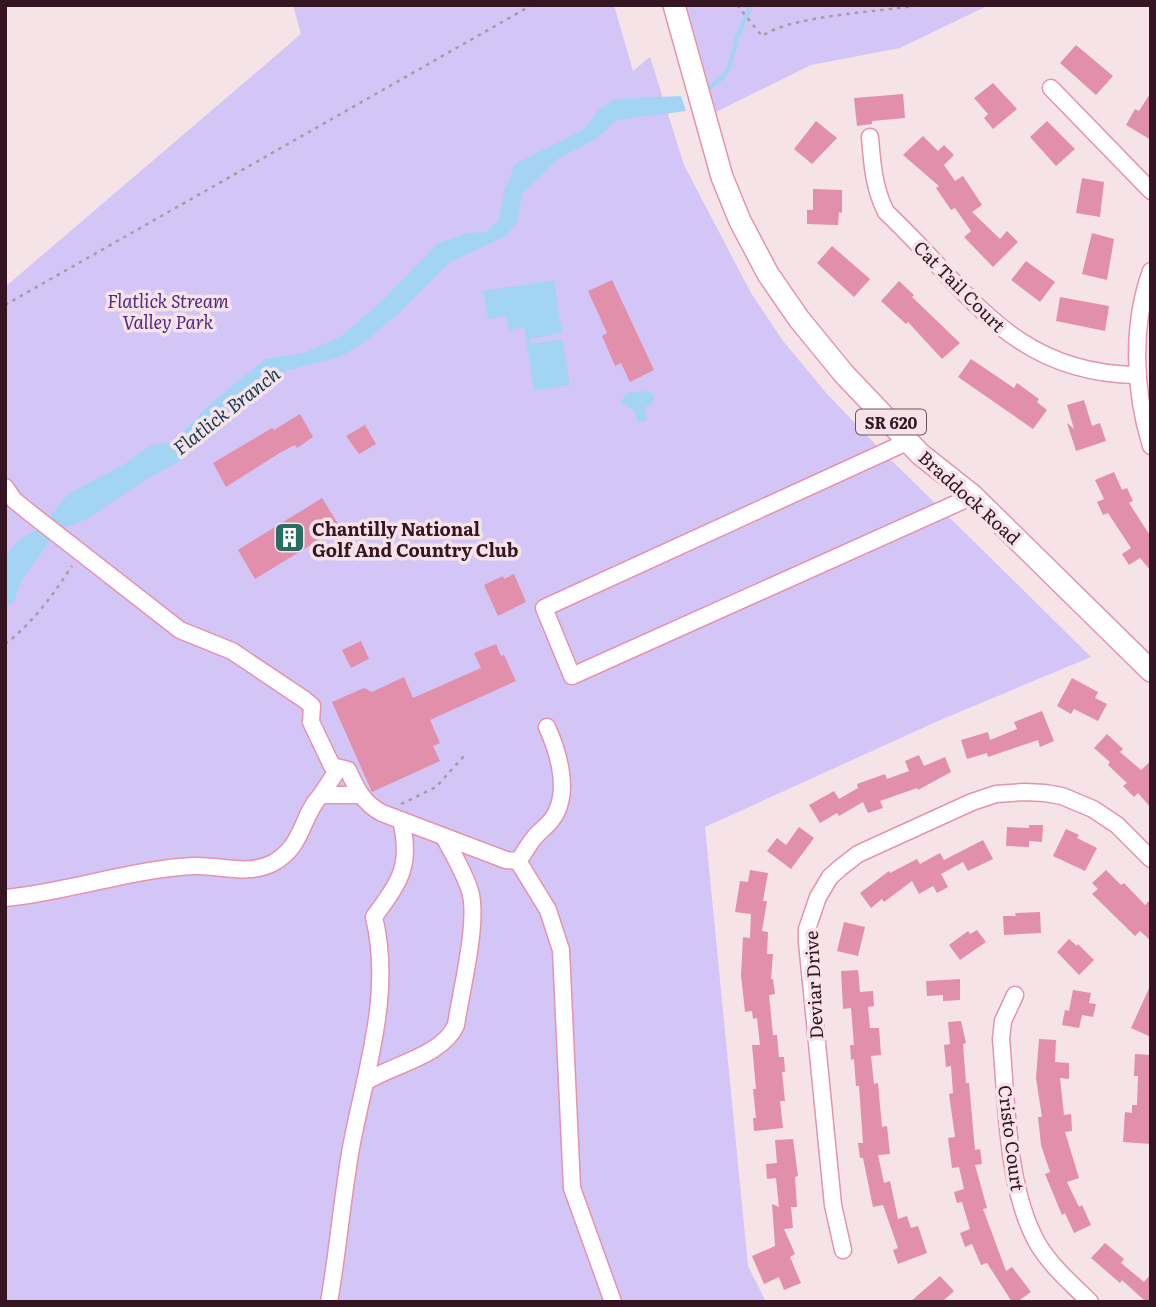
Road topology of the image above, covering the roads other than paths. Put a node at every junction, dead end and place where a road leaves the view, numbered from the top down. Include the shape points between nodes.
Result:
1 (674, 5) edge
2 (1051, 88) dead end
3 (870, 137) dead end
4 (1151, 191) edge
5 (1151, 271) edge
6 (1136, 375) junction
7 (909, 441) junction
8 (1151, 446) edge
9 (5, 486) edge
10 (973, 496) junction
11 (1151, 671) edge
12 (547, 727) dead end
13 (339, 768) junction
14 (321, 795) junction
15 (359, 795) junction
16 (401, 820) junction
17 (444, 837) junction
18 (1151, 859) edge
19 (518, 861) junction
20 (5, 898) edge
21 (1015, 995) dead end
22 (367, 1081) junction
23 (843, 1250) dead end
24 (329, 1302) edge
25 (613, 1302) edge
26 (1090, 1302) edge

1 - 7 main road, Braddock Road / SR 620 via 722,177 768,274 844,374
2 - 4 street
3 - 6 street, Cat Tail Court via 872,165 886,212 990,318 1047,357 1076,368
5 - 6 street
6 - 8 street
7 - 10 main road, Braddock Road / SR 620
7 - 10 street via 544,608 572,676
9 - 13 street via 14,500 180,630 232,651 305,700 312,706 312,722 332,766
10 - 11 main road, Braddock Road / SR 620
12 - 19 street via 557,748 559,807
13 - 14 street
13 - 15 street via 348,770
14 - 15 street
14 - 20 street via 293,845 272,863 254,869 195,866
15 - 16 street via 373,809
16 - 17 street
16 - 22 street via 404,869 374,917 380,940 379,1000
17 - 19 street
17 - 22 street via 470,891 471,905 472,930 456,1025 435,1049
18 - 23 street, Deviar Drive via 1117,825 1093,809 1062,796 1024,792 971,802 858,854 830,877 814,906 807,942 831,1193
19 - 25 street via 548,910 561,950 572,1188
21 - 26 street, Cristo Court via 1003,1021 1001,1040 1015,1179 1025,1216 1040,1246
22 - 24 street via 350,1152

